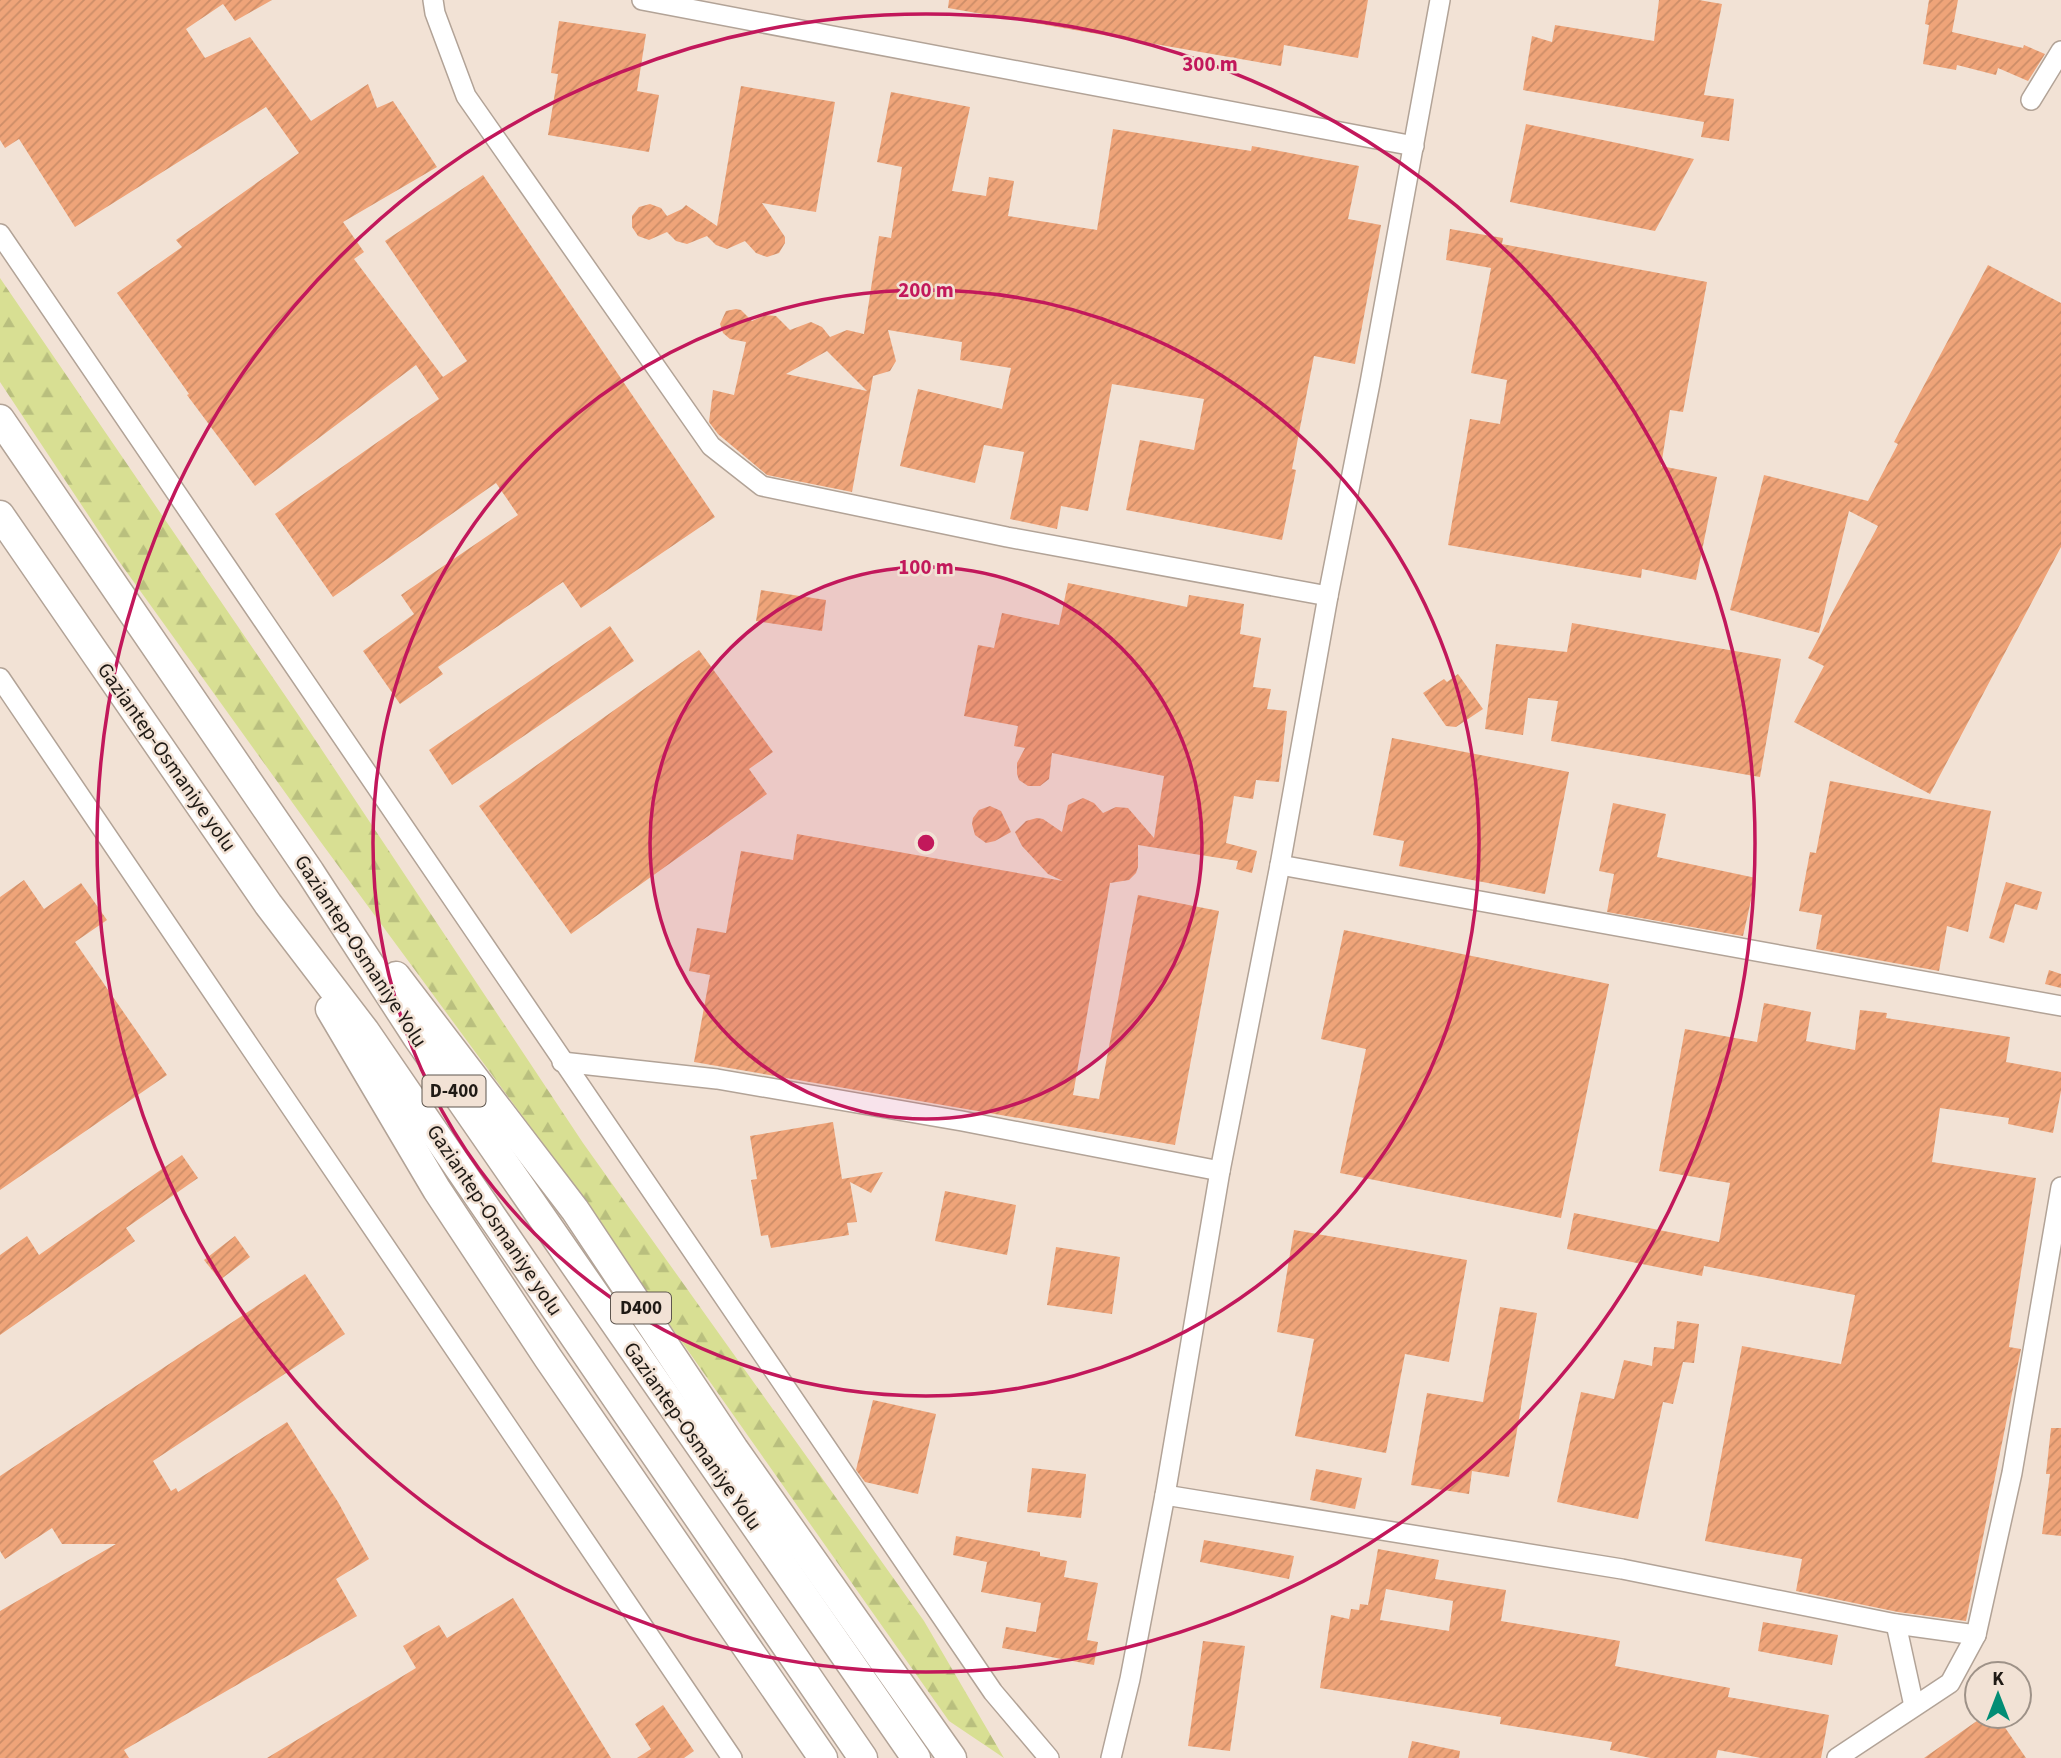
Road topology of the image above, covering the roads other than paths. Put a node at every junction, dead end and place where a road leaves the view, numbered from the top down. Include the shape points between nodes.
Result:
1 (433, 0) edge
2 (642, 0) edge
3 (1440, 0) edge
4 (2061, 51) edge
5 (2031, 100) dead end
6 (1413, 146) junction
7 (0, 234) edge
8 (0, 419) edge
9 (0, 514) edge
10 (1328, 596) junction
11 (0, 678) edge
12 (1280, 865) junction
13 (310, 872) junction
14 (268, 904) junction
15 (2061, 1006) edge
16 (562, 1062) junction
17 (1220, 1171) junction
18 (2061, 1187) edge
19 (1165, 1494) junction
20 (1896, 1624) junction
21 (1976, 1635) junction
22 (1914, 1706) junction
23 (732, 1758) edge
24 (823, 1758) edge
25 (863, 1758) edge
26 (916, 1758) edge
27 (952, 1758) edge
28 (1049, 1758) edge
29 (1111, 1758) edge
30 (1837, 1758) edge

1 - 10 street via 466,96 711,446 762,486
2 - 6 street
3 - 6 street
4 - 5 street
6 - 10 street
7 - 16 street
8 - 13 highway, Gaziantep-Osmaniye Yolu / D-400
9 - 14 highway, Gaziantep-Osmaniye yolu / D-400
10 - 12 street
11 - 23 street
12 - 15 street
12 - 17 street
13 - 26 highway, Gaziantep-Osmaniye Yolu / D-400 via 417,1038
13 - 27 highway, D400 via 412,996 575,1210 734,1449
14 - 24 highway via 437,1190
14 - 25 highway, Gaziantep-Osmaniye yolu / D-400 via 366,1031
16 - 17 street via 717,1079
16 - 28 street via 993,1692
17 - 19 street
18 - 21 street via 2012,1474
19 - 20 street via 1622,1569
19 - 29 street
20 - 21 street
20 - 22 street
21 - 22 street via 1950,1683
22 - 30 street

